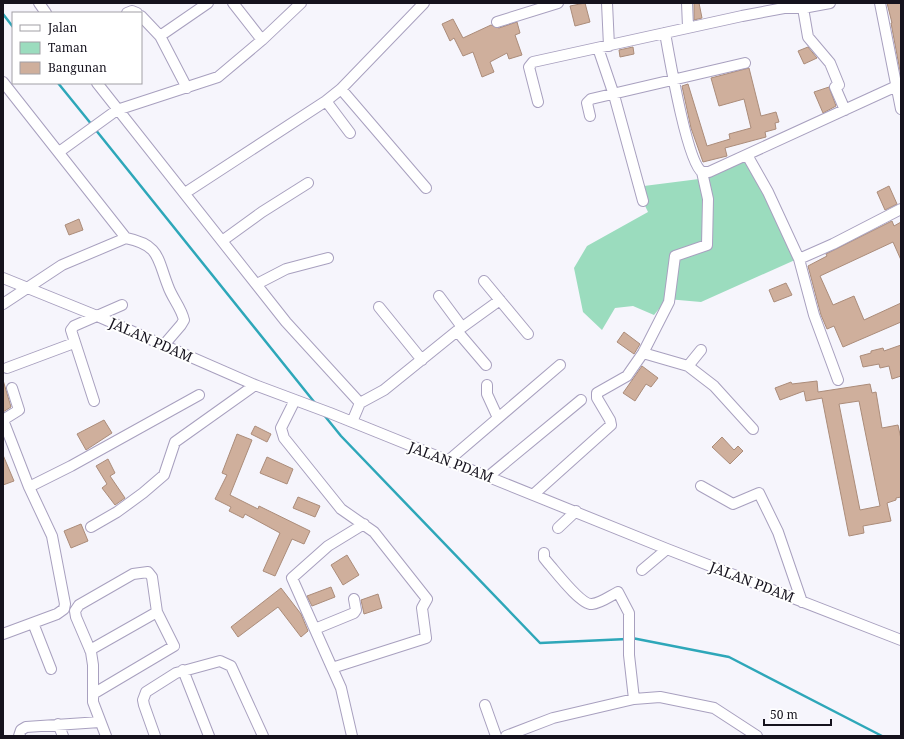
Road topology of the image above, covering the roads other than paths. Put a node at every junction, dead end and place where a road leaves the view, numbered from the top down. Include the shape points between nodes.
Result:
1 (39, 3) edge
2 (208, 3) edge
3 (233, 3) edge
4 (301, 3) edge
5 (424, 3) edge
6 (558, 3) edge
7 (607, 3) edge
8 (687, 3) edge
9 (830, 3) edge
10 (880, 3) edge
11 (803, 8) junction
12 (45, 12) edge
13 (142, 17) edge
14 (497, 22) dead end
15 (688, 27) junction
16 (665, 33) junction
17 (160, 36) junction
18 (262, 40) junction
19 (609, 46) junction
20 (598, 48) junction
21 (745, 63) dead end
22 (673, 80) junction
23 (3, 82) edge
24 (98, 84) edge
25 (899, 85) edge
26 (187, 88) junction
27 (341, 89) junction
28 (614, 95) junction
29 (326, 101) junction
30 (538, 102) dead end
31 (901, 109) edge
32 (117, 110) junction
33 (845, 110) junction
34 (590, 116) dead end
35 (350, 133) dead end
36 (59, 152) junction
37 (747, 155) junction
38 (702, 172) junction
39 (308, 182) dead end
40 (426, 188) dead end
41 (185, 193) junction
42 (643, 201) dead end
43 (901, 209) edge
44 (126, 238) junction
45 (222, 241) junction
46 (328, 258) dead end
47 (799, 259) junction
48 (3, 278) edge
49 (484, 281) dead end
50 (257, 284) junction
51 (29, 288) junction
52 (439, 296) dead end
53 (500, 300) junction
54 (3, 304) edge
55 (122, 305) dead end
56 (379, 307) dead end
57 (97, 316) junction
58 (460, 329) junction
59 (528, 334) dead end
60 (74, 343) junction
61 (162, 346) junction
62 (701, 350) dead end
63 (642, 353) junction
64 (422, 360) junction
65 (486, 365) dead end
66 (560, 365) dead end
67 (688, 366) junction
68 (7, 368) dead end
69 (838, 380) dead end
70 (255, 385) junction
71 (487, 385) dead end
72 (12, 388) dead end
73 (199, 395) dead end
74 (295, 400) junction
75 (581, 400) dead end
76 (94, 401) dead end
77 (360, 403) junction
78 (498, 418) junction
79 (3, 420) edge
80 (352, 422) junction
81 (753, 429) dead end
82 (449, 460) junction
83 (489, 476) junction
84 (701, 486) dead end
85 (29, 487) junction
86 (534, 494) junction
87 (576, 511) junction
88 (364, 524) junction
89 (91, 527) dead end
90 (558, 528) dead end
91 (667, 549) junction
92 (544, 553) dead end
93 (642, 570) dead end
94 (354, 599) dead end
95 (802, 602) junction
96 (157, 612) junction
97 (33, 623) junction
98 (315, 629) junction
99 (3, 634) edge
100 (901, 640) edge
101 (90, 650) junction
102 (332, 668) junction
103 (50, 669) dead end
104 (183, 670) junction
105 (93, 694) junction
106 (634, 699) junction
107 (485, 705) dead end
108 (100, 722) junction
109 (58, 724) junction
110 (261, 735) edge
111 (19, 736) edge
112 (63, 736) edge
113 (106, 736) edge
114 (155, 736) edge
115 (209, 736) edge
116 (352, 736) edge
117 (496, 736) edge
118 (506, 736) edge
119 (757, 736) edge

1 - 12 street
2 - 17 street
3 - 18 street
4 - 18 street
5 - 27 street
6 - 14 street
7 - 19 street
8 - 15 street
9 - 11 street
10 - 25 street
11 - 15 street via 784,8
11 - 33 street via 808,37 830,63 839,85 834,87
13 - 17 street
15 - 16 street
16 - 19 street
16 - 22 street
17 - 26 street
18 - 26 street via 218,76
19 - 20 street
20 - 28 street
20 - 30 street via 531,64 530,70
21 - 22 street
22 - 28 street
22 - 38 street via 696,164
23 - 36 street
24 - 32 street
25 - 31 street
25 - 33 street
26 - 32 street
27 - 29 street
27 - 40 street
28 - 34 street via 588,101
28 - 42 street
29 - 35 street
29 - 41 street
32 - 36 street
32 - 41 street
33 - 37 street
36 - 44 street
37 - 38 street via 709,172
37 - 47 street via 768,192
38 - 63 street via 708,199 707,244 674,259 669,302
39 - 45 street
41 - 45 street
43 - 47 street
44 - 51 street via 62,265
44 - 61 street via 140,241 155,252 162,265 168,287 182,310 184,320
45 - 50 street
46 - 50 street via 286,269
47 - 69 street via 816,321
48 - 51 street, JALAN PDAM
49 - 53 street
50 - 77 street via 286,322
51 - 54 street
51 - 57 street, JALAN PDAM
52 - 58 street
53 - 58 street
53 - 59 street
55 - 57 street
56 - 64 street
57 - 60 street via 71,328
57 - 61 street, JALAN PDAM
58 - 64 street
58 - 65 street
60 - 68 street
60 - 76 street
61 - 70 street, JALAN PDAM
62 - 67 street
63 - 67 street
63 - 86 street via 627,376 597,394 598,402 610,420 609,427
64 - 77 street via 384,390
66 - 78 street
67 - 81 street via 714,386
70 - 74 street, JALAN PDAM
70 - 89 street via 175,442 164,475 117,512
71 - 78 street
72 - 79 street via 19,410
73 - 85 street
74 - 80 street, JALAN PDAM
74 - 88 street via 281,428 282,434 341,509
75 - 83 street
77 - 80 street
78 - 82 street
79 - 85 street
80 - 82 street, JALAN PDAM
82 - 83 street, JALAN PDAM
83 - 86 street, JALAN PDAM
84 - 95 street via 733,504 759,493 778,532
85 - 97 street via 52,536 65,597 61,611
86 - 87 street, JALAN PDAM
87 - 90 street
87 - 91 street, JALAN PDAM
88 - 98 street via 328,546 293,576 293,582
88 - 102 street via 381,540 427,599 422,608 427,637
91 - 93 street
91 - 95 street, JALAN PDAM
92 - 106 street via 544,558 574,594 587,603 594,604 618,592 628,610 629,655
94 - 98 street via 354,613
95 - 100 street, JALAN PDAM
96 - 101 street
96 - 101 street via 150,573 145,571 132,574 76,609 76,617
96 - 105 street via 173,642 173,647
97 - 99 street
97 - 103 street
98 - 102 street
101 - 105 street
102 - 116 street via 341,688
104 - 110 street via 220,661 231,666
104 - 114 street via 157,684 144,696 144,705
104 - 115 street
105 - 108 street
106 - 118 street via 553,718
106 - 119 street via 660,697 714,708
107 - 117 street
108 - 109 street
108 - 113 street
109 - 111 street via 26,727 20,730
109 - 112 street

